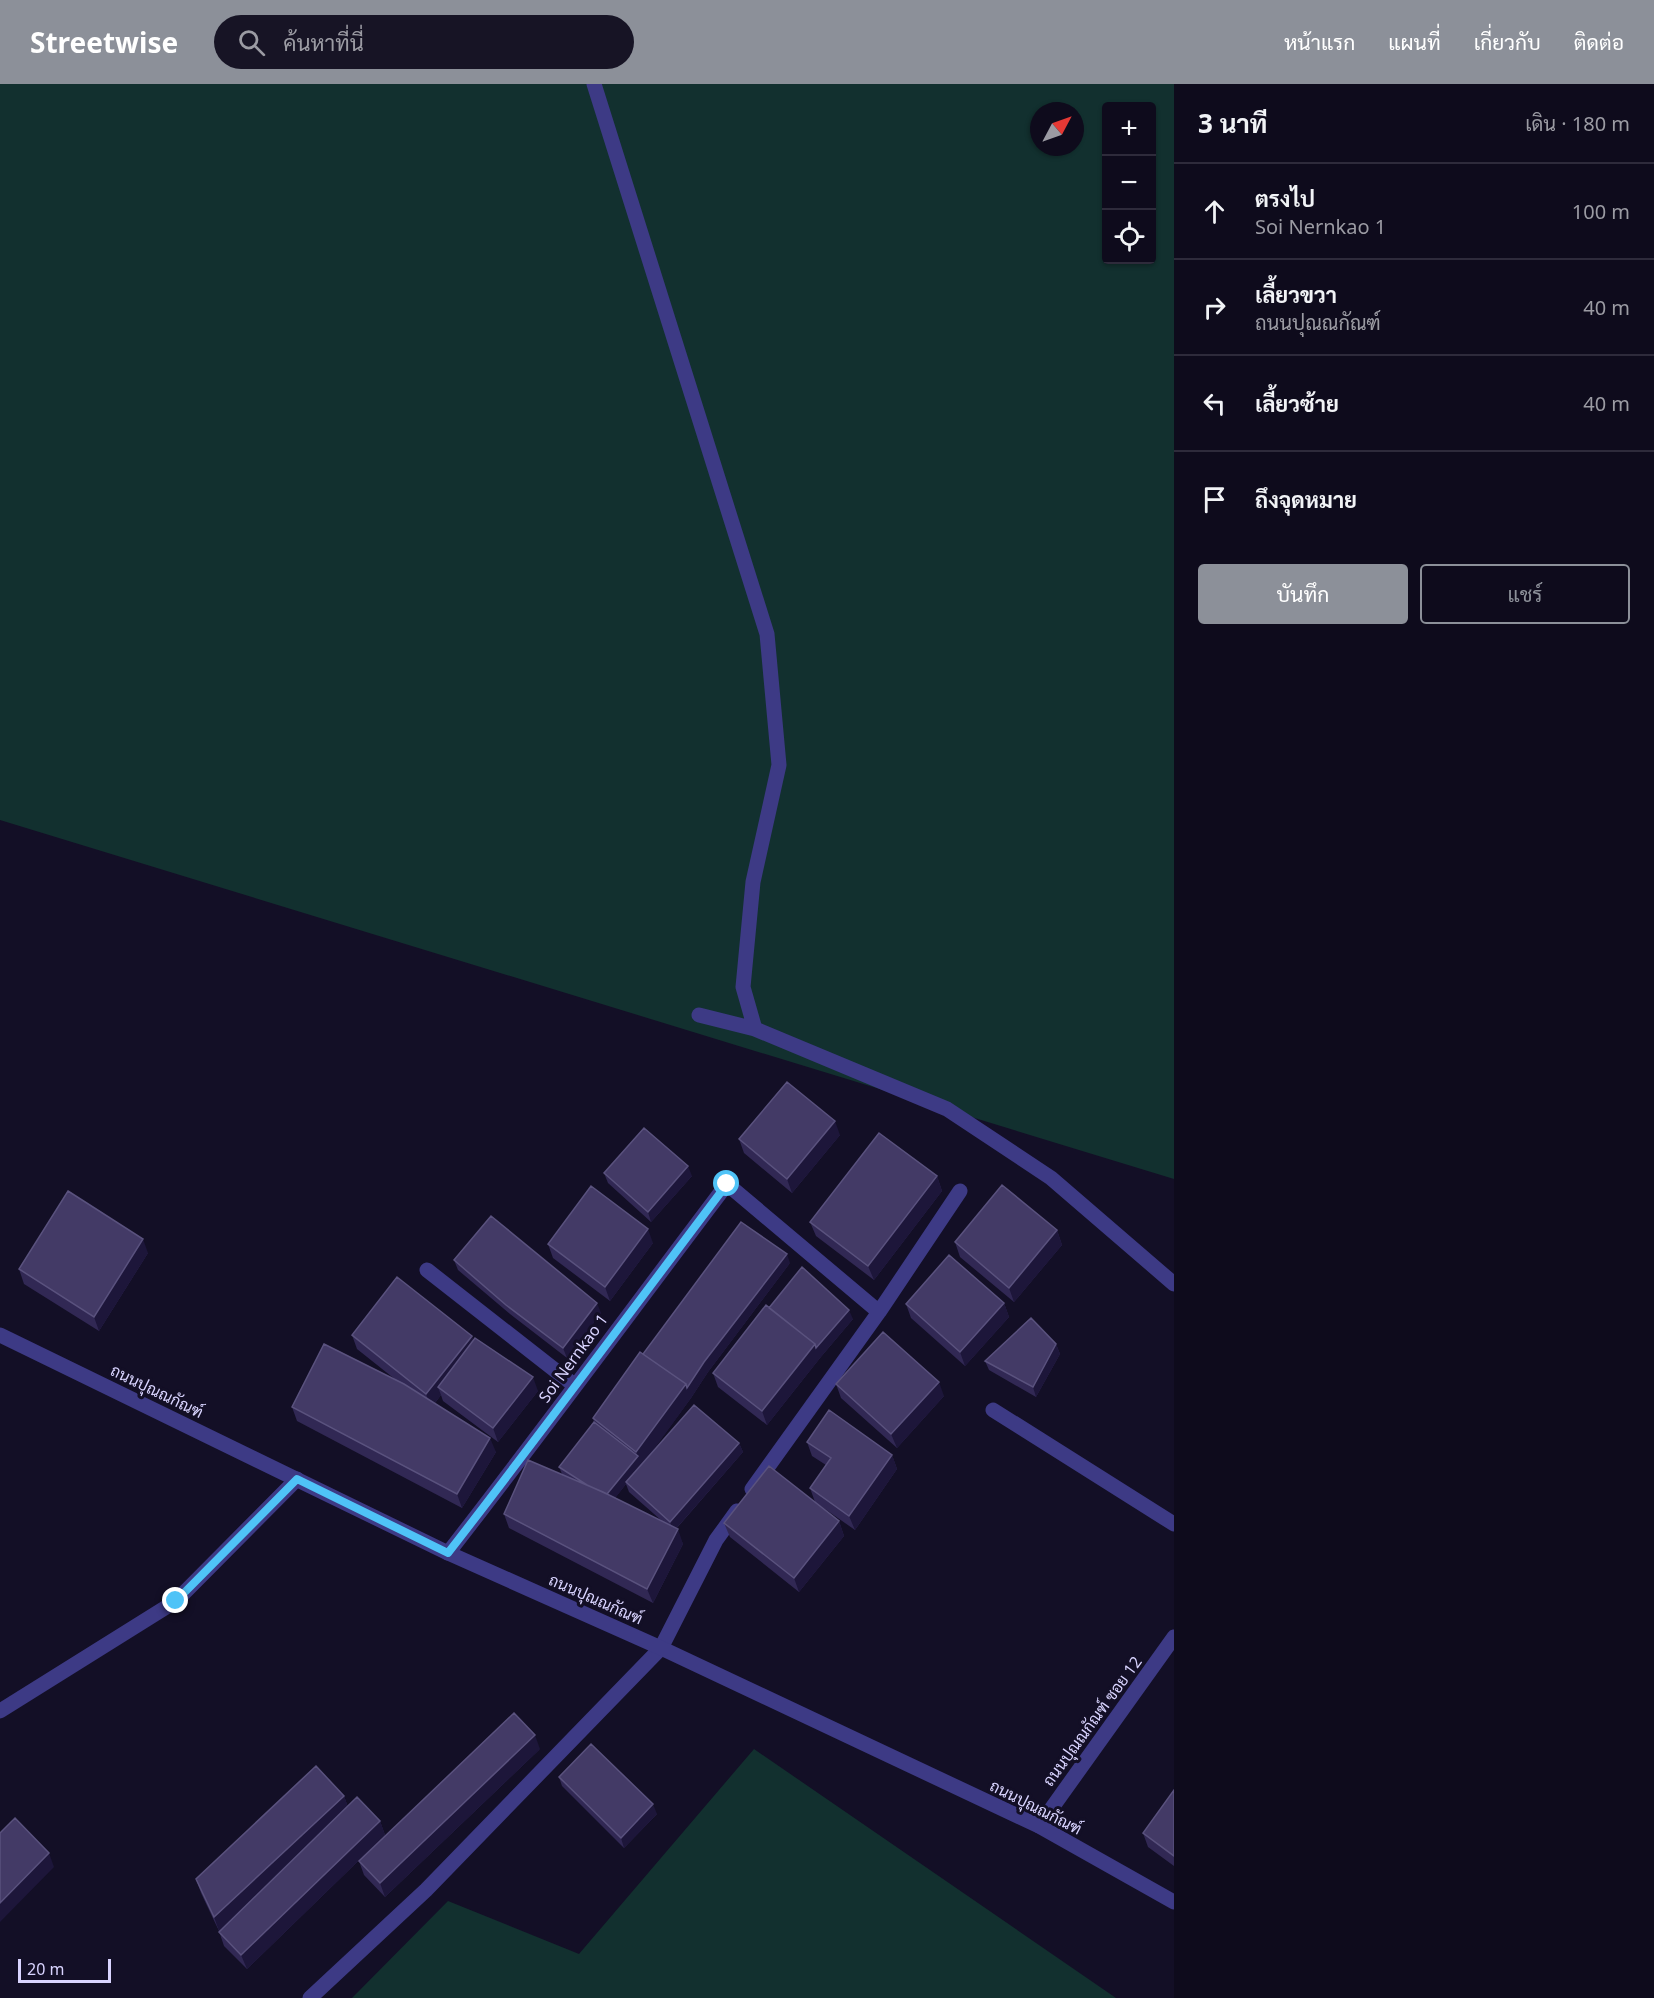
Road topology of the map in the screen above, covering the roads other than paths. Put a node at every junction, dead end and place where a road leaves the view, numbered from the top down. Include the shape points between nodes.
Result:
1 (594, 84) edge
2 (699, 1015) dead end
3 (755, 1029) junction
4 (960, 1191) dead end
5 (427, 1270) dead end
6 (1174, 1284) edge
7 (879, 1312) junction
8 (0, 1335) edge
9 (574, 1385) junction
10 (993, 1410) dead end
11 (297, 1479) junction
12 (1174, 1524) edge
13 (448, 1553) junction
14 (1174, 1637) edge
15 (661, 1648) junction
16 (0, 1711) edge
17 (1039, 1826) junction
18 (1174, 1902) edge
19 (310, 1998) edge

1 - 3 street via 767,634 779,765 753,882 742,987
2 - 3 street
3 - 6 street via 946,1109 1051,1178
4 - 7 street
5 - 9 street
7 - 9 street, Soi Nernkao 1 via 727,1184
7 - 15 street via 716,1540
8 - 11 street, ถนนปุณณกัณฑ์
9 - 13 street, Soi Nernkao 1
10 - 12 street
11 - 13 street, ถนนปุณณกัณฑ์
11 - 16 street via 176,1601
13 - 15 street, ถนนปุณณกัณฑ์
14 - 17 street, ถนนปุณณกัณฑ์ ซอย 12
15 - 17 street, ถนนปุณณกัณฑ์
15 - 19 street via 426,1890
17 - 18 street, ถนนปุณณกัณฑ์

